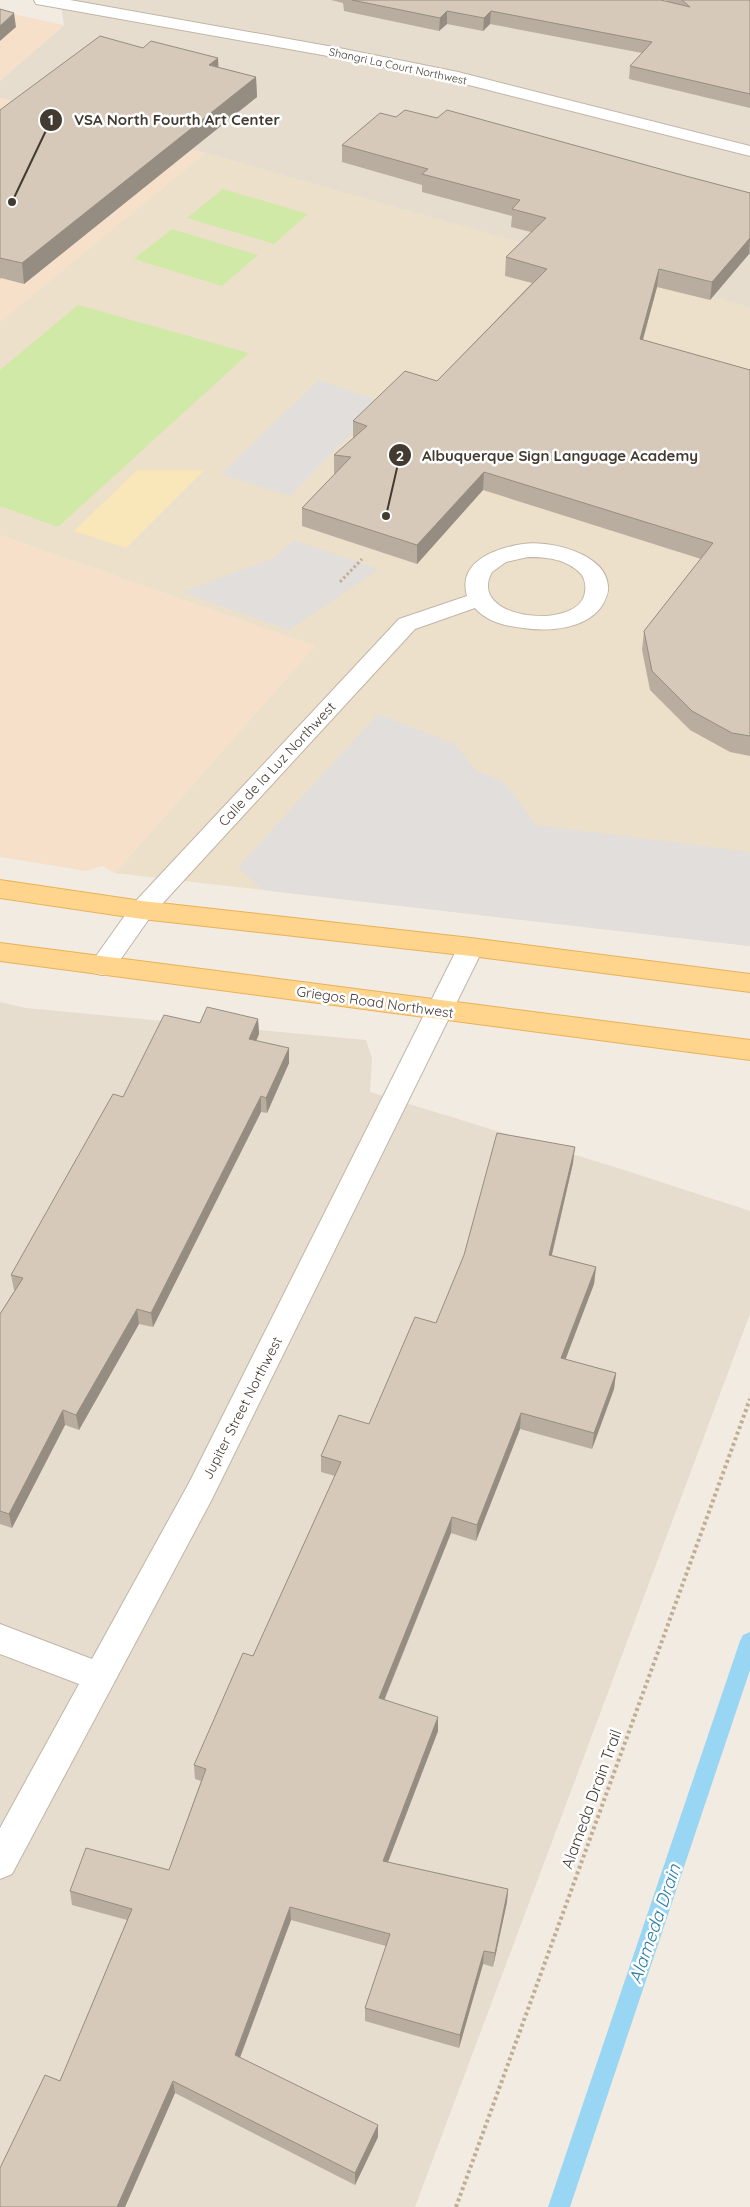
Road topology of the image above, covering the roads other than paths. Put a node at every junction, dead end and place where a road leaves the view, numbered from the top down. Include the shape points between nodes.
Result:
1 (42, 0) edge
2 (750, 151) edge
3 (479, 599) junction
4 (0, 889) edge
5 (142, 910) junction
6 (471, 947) junction
7 (0, 952) edge
8 (102, 966) junction
9 (750, 983) edge
10 (440, 1011) junction
11 (750, 1050) edge
12 (0, 1640) edge
13 (100, 1677) junction
14 (0, 1862) edge

1 - 2 street, Shangri La Court Northwest via 458,77
3 - 3 street via 492,612 509,620 540,624 569,620 589,608 598,592 596,577 582,563 550,551 528,550 508,553 489,562 476,577 475,590
3 - 5 street, Calle de la Luz Northwest via 407,624
4 - 5 main road
5 - 6 main road
5 - 8 street, Calle de la Luz Northwest
6 - 9 main road
6 - 10 street, Jupiter Street Northwest
7 - 8 main road, Griegos Road Northwest
8 - 10 main road, Griegos Road Northwest
10 - 11 main road, Griegos Road Northwest
10 - 13 street, Jupiter Street Northwest via 200,1492
12 - 13 street
13 - 14 street, Jupiter Street Northwest

